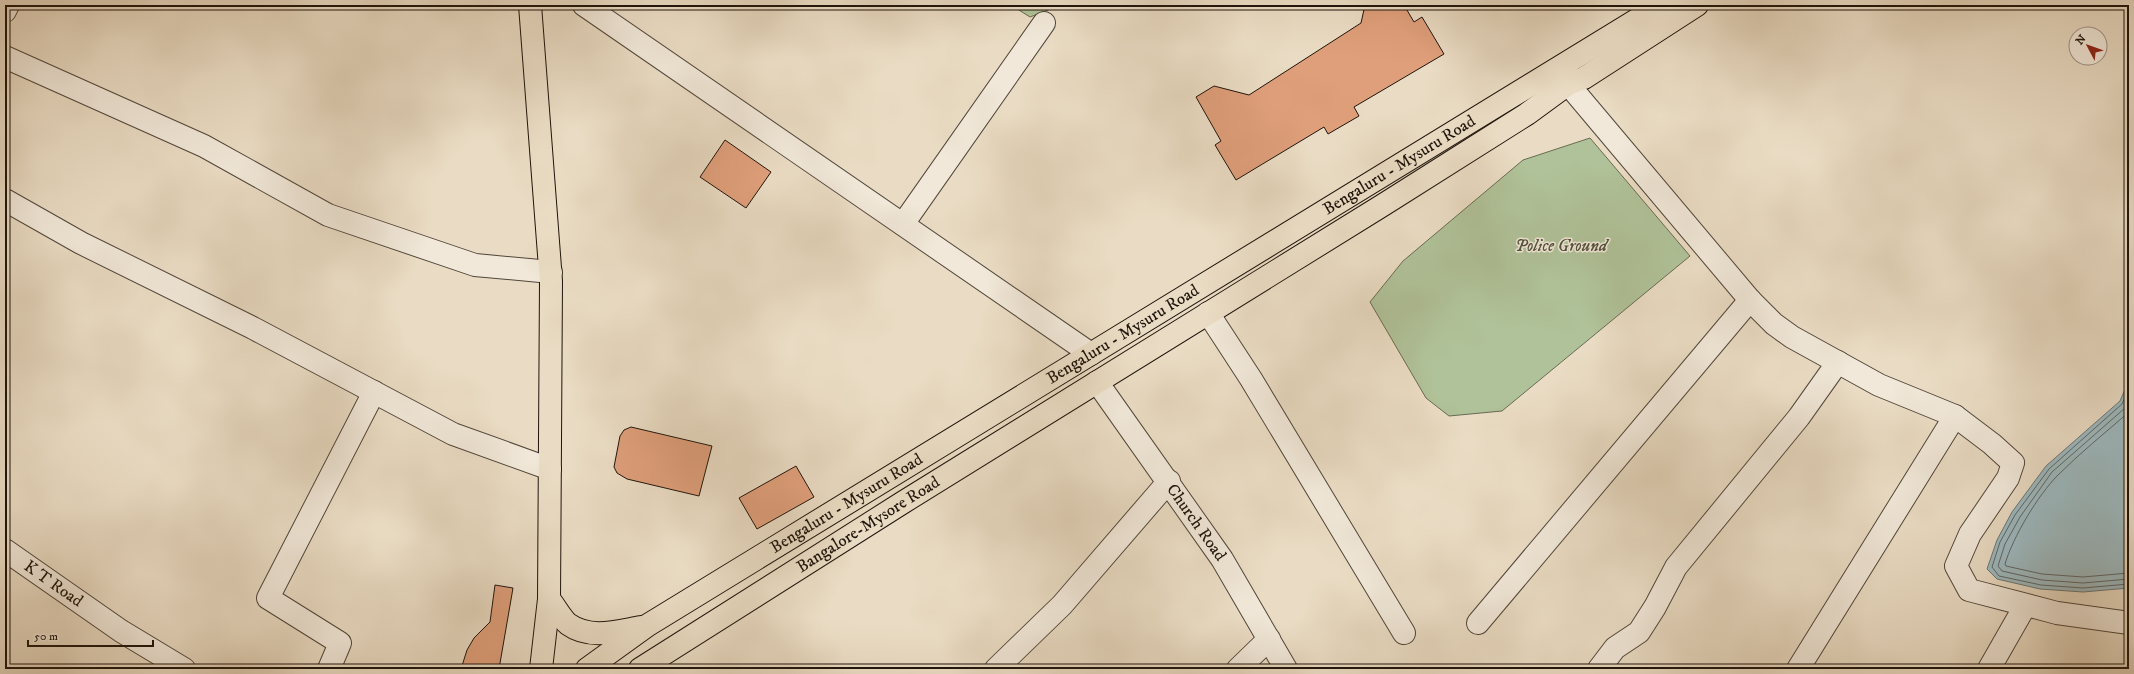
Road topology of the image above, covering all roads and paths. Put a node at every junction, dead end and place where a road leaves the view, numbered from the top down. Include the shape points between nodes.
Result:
1 (8, 5) edge
2 (530, 5) edge
3 (584, 5) edge
4 (1661, 5) edge
5 (1697, 5) edge
6 (5, 11) edge
7 (1044, 23) dead end
8 (5, 57) edge
9 (1568, 84) junction
10 (1514, 95) junction
11 (1527, 114) junction
12 (5, 200) edge
13 (903, 224) junction
14 (1252, 255) junction
15 (551, 272) junction
16 (1267, 277) junction
17 (1750, 300) junction
18 (1208, 313) junction
19 (1091, 354) junction
20 (1838, 362) junction
21 (1097, 382) junction
22 (374, 392) junction
23 (1955, 416) junction
24 (550, 469) junction
25 (1168, 481) junction
26 (5, 550) edge
27 (549, 599) junction
28 (2025, 606) junction
29 (1478, 623) dead end
30 (2129, 623) edge
31 (648, 626) junction
32 (1404, 633) dead end
33 (1269, 639) junction
34 (184, 669) edge
35 (329, 669) edge
36 (542, 669) edge
37 (587, 669) edge
38 (640, 669) edge
39 (996, 669) edge
40 (1238, 669) edge
41 (1286, 669) edge
42 (1599, 669) edge
43 (1798, 669) edge
44 (1989, 669) edge

1 - 6 street
2 - 15 main road
3 - 13 street
4 - 10 main road, Bengaluru - Mysuru Road
5 - 9 main road, Bengaluru - Mysuru Road via 1584,78
7 - 13 street
8 - 15 street via 204,146 328,215 475,265
9 - 11 main road, Bengaluru - Mysuru Road
9 - 17 street
10 - 11 main road
10 - 14 main road, Bengaluru - Mysuru Road
11 - 16 main road, Bengaluru - Mysuru Road
12 - 22 street via 82,243 253,328
13 - 19 street
14 - 16 main road
14 - 19 main road, Bengaluru - Mysuru Road
15 - 24 main road
16 - 18 main road, Bengaluru - Mysuru Road
17 - 20 street via 1774,324
17 - 29 street
18 - 21 main road, Bengaluru - Mysuru Road
18 - 32 street via 1251,379
19 - 31 main road, Bengaluru - Mysuru Road
20 - 23 street via 1879,385
20 - 42 street via 1795,423 1676,567 1655,607 1638,632 1615,648
21 - 25 street, Church Road
21 - 38 main road, Bangalore-Mysore Road
22 - 24 street via 453,434
22 - 35 street via 268,598 340,643
23 - 28 street via 2013,463 2008,478 1970,534 1956,566 1969,590
23 - 43 street
24 - 27 main road
25 - 33 street, Church Road via 1222,558
25 - 39 street via 1062,605
26 - 34 street, K T Road via 121,631
27 - 31 main road via 568,624 587,631 604,634
27 - 36 main road
28 - 30 street
28 - 44 street
31 - 37 main road, Bengaluru - Mysuru Road
33 - 40 street
33 - 41 street, Church Road

